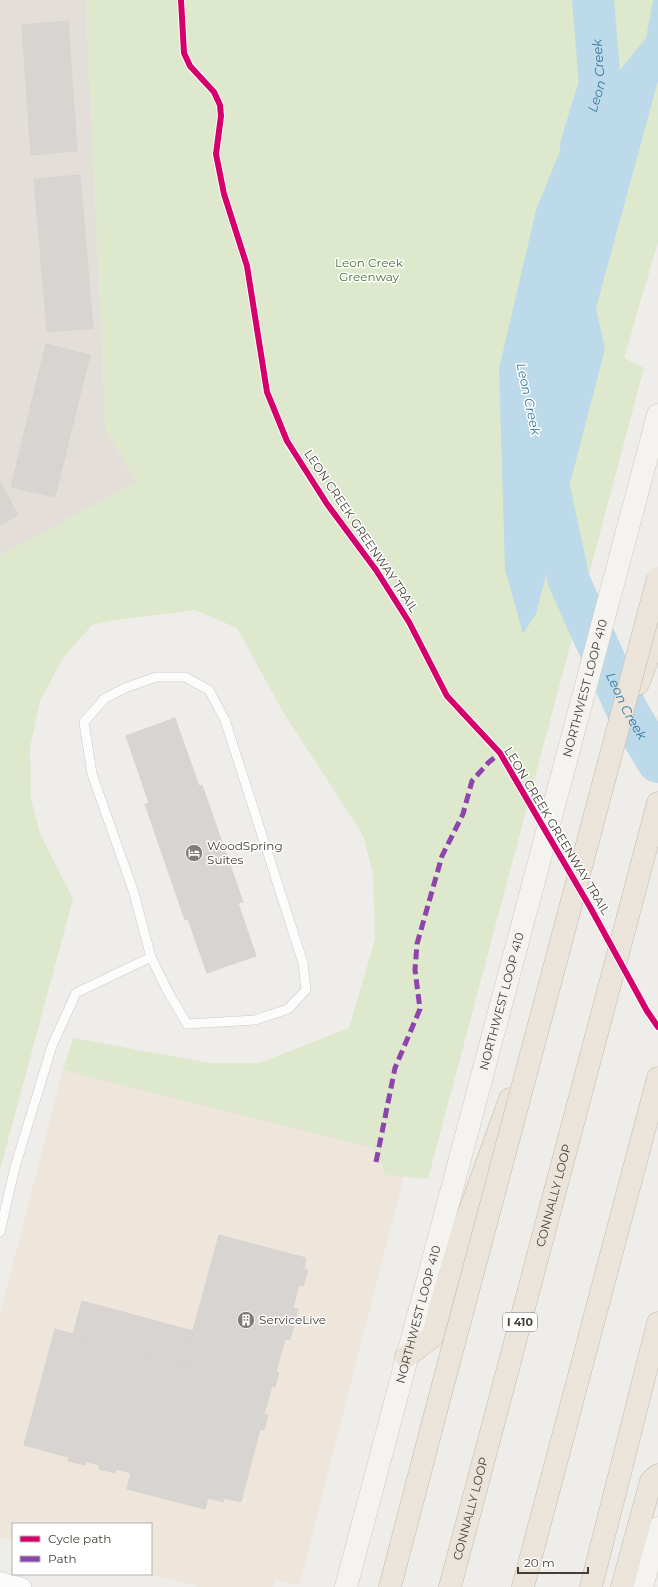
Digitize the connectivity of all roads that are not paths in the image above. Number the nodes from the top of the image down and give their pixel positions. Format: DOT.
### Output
graph roads {
  1 [pos="658,415"];
  2 [pos="658,578"];
  3 [pos="658,631"];
  4 [pos="658,803"];
  5 [pos="151,957"];
  6 [pos="658,1078"];
  7 [pos="0,1232"];
  8 [pos="658,1322"];
  9 [pos="406,1357"];
  10 [pos="658,1474"];
  11 [pos="658,1528"];
  12 [pos="0,1581"];
  13 [pos="19,1587"];
  14 [pos="346,1587"];
  15 [pos="390,1587"];
  16 [pos="450,1587"];
  17 [pos="522,1587"];
  18 [pos="591,1587"];
  19 [pos="622,1587"];
  20 [pos="642,1587"];
  1 -- 9 [label="main road, NORTHWEST LOOP 410"];
  2 -- 15 [label="highway, bridge"];
  3 -- 9 [label="highway, bridge"];
  4 -- 16 [label="highway, CONNALLY LOOP / I 410"];
  5 -- 5 [label="lane"];
  5 -- 7 [label="lane"];
  6 -- 17 [label="highway"];
  8 -- 18 [label="highway"];
  9 -- 14 [label="main road, NORTHWEST LOOP 410"];
  10 -- 19 [label="highway"];
  11 -- 20 [label="main road"];
  12 -- 13 [label="street"];
}
